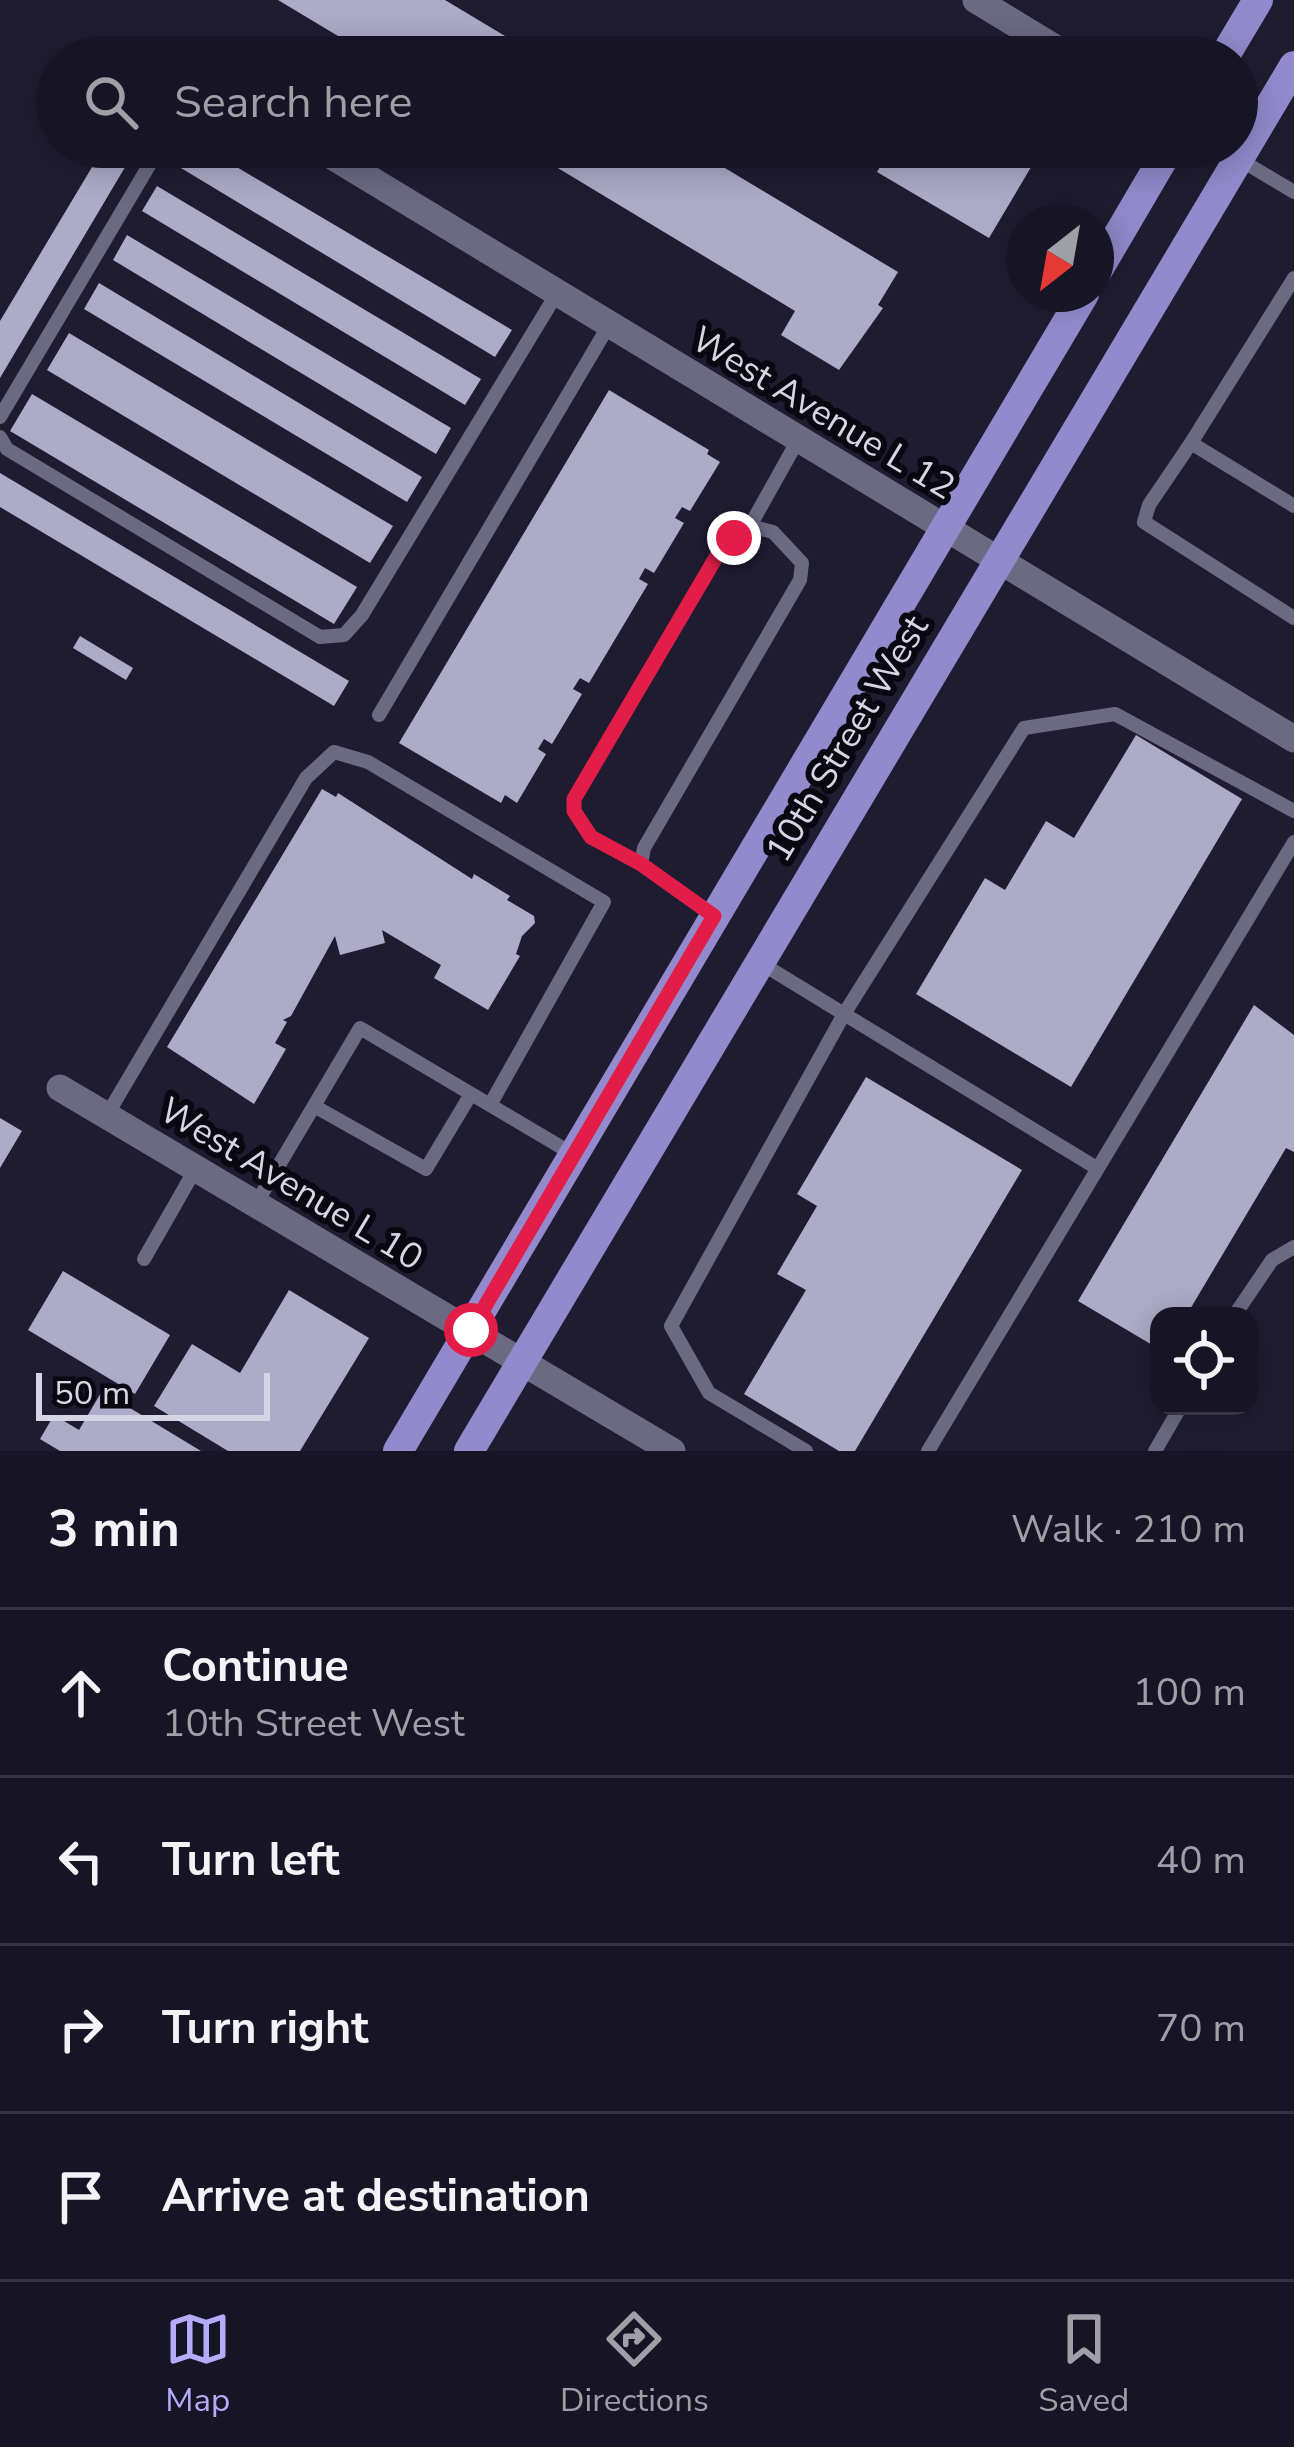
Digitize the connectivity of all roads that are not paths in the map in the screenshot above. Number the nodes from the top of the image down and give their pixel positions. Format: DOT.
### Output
graph roads {
  1 [pos="976,0"];
  2 [pos="1258,0"];
  3 [pos="1035,36"];
  4 [pos="1237,36"];
  5 [pos="1294,67"];
  6 [pos="1258,127"];
  7 [pos="148,168"];
  8 [pos="351,168"];
  9 [pos="1158,168"];
  10 [pos="1234,168"];
  11 [pos="1254,168"];
  12 [pos="1294,192"];
  13 [pos="1114,242"];
  14 [pos="1294,278"];
  15 [pos="557,293"];
  16 [pos="1073,312"];
  17 [pos="609,325"];
  18 [pos="0,417"];
  19 [pos="0,437"];
  20 [pos="798,440"];
  21 [pos="1192,443"];
  22 [pos="1294,506"];
  23 [pos="750,526"];
  24 [pos="946,528"];
  25 [pos="998,559"];
  26 [pos="1294,618"];
  27 [pos="379,715"];
  28 [pos="1294,739"];
  29 [pos="1294,811"];
  30 [pos="1294,842"];
  31 [pos="641,864"];
  32 [pos="714,916"];
  33 [pos="759,962"];
  34 [pos="844,1014"];
  35 [pos="60,1088"];
  36 [pos="471,1094"];
  37 [pos="490,1105"];
  38 [pos="314,1106"];
  39 [pos="107,1115"];
  40 [pos="571,1153"];
  41 [pos="1096,1167"];
  42 [pos="196,1168"];
  43 [pos="256,1204"];
  44 [pos="1294,1247"];
  45 [pos="144,1259"];
  46 [pos="1240,1307"];
  47 [pos="471,1330"];
  48 [pos="523,1361"];
  49 [pos="1176,1415"];
  50 [pos="398,1451"];
  51 [pos="469,1451"];
  52 [pos="672,1451"];
  53 [pos="806,1451"];
  54 [pos="928,1451"];
  55 [pos="1154,1451"];
  1 -- 3 [label="street"];
  2 -- 4 [label="main road"];
  5 -- 6 [label="main road, 10th Street West"];
  7 -- 18 [label="lane"];
  8 -- 15 [label="street, West Avenue L 12"];
  9 -- 13 [label="main road"];
  10 -- 25 [label="main road, 10th Street West"];
  11 -- 12 [label="lane"];
  14 -- 21 [label="lane"];
  15 -- 17 [label="street, West Avenue L 12"];
  15 -- 19 [label="lane"];
  16 -- 24 [label="main road, 10th Street West"];
  17 -- 20 [label="street, West Avenue L 12"];
  17 -- 27 [label="lane"];
  20 -- 23 [label="lane"];
  20 -- 24 [label="street, West Avenue L 12"];
  21 -- 22 [label="lane"];
  21 -- 26 [label="lane"];
  23 -- 31 [label="lane"];
  23 -- 31 [label="lane"];
  24 -- 25 [label="street, West Avenue L 12"];
  24 -- 32 [label="main road, 10th Street West"];
  25 -- 28 [label="street, West Avenue L 12"];
  25 -- 33 [label="main road, 10th Street West"];
  29 -- 34 [label="lane"];
  30 -- 41 [label="lane"];
  31 -- 32 [label="lane"];
  32 -- 40 [label="main road, 10th Street West"];
  33 -- 34 [label="lane"];
  33 -- 48 [label="main road, 10th Street West"];
  34 -- 41 [label="lane"];
  34 -- 53 [label="lane"];
  35 -- 39 [label="street, West Avenue L 10"];
  36 -- 37 [label="lane"];
  36 -- 38 [label="lane"];
  36 -- 38 [label="lane"];
  37 -- 39 [label="lane"];
  37 -- 40 [label="lane"];
  38 -- 43 [label="lane"];
  39 -- 42 [label="street, West Avenue L 10"];
  40 -- 47 [label="main road, 10th Street West"];
  41 -- 54 [label="lane"];
  42 -- 43 [label="street, West Avenue L 10"];
  42 -- 45 [label="lane"];
  43 -- 47 [label="street, West Avenue L 10"];
  44 -- 46 [label="lane"];
  47 -- 48 [label="street, West Avenue L 10"];
  47 -- 50 [label="main road, 10th Street West"];
  48 -- 51 [label="main road, 10th Street West"];
  48 -- 52 [label="street, West Avenue L 10"];
  49 -- 55 [label="lane"];
}
